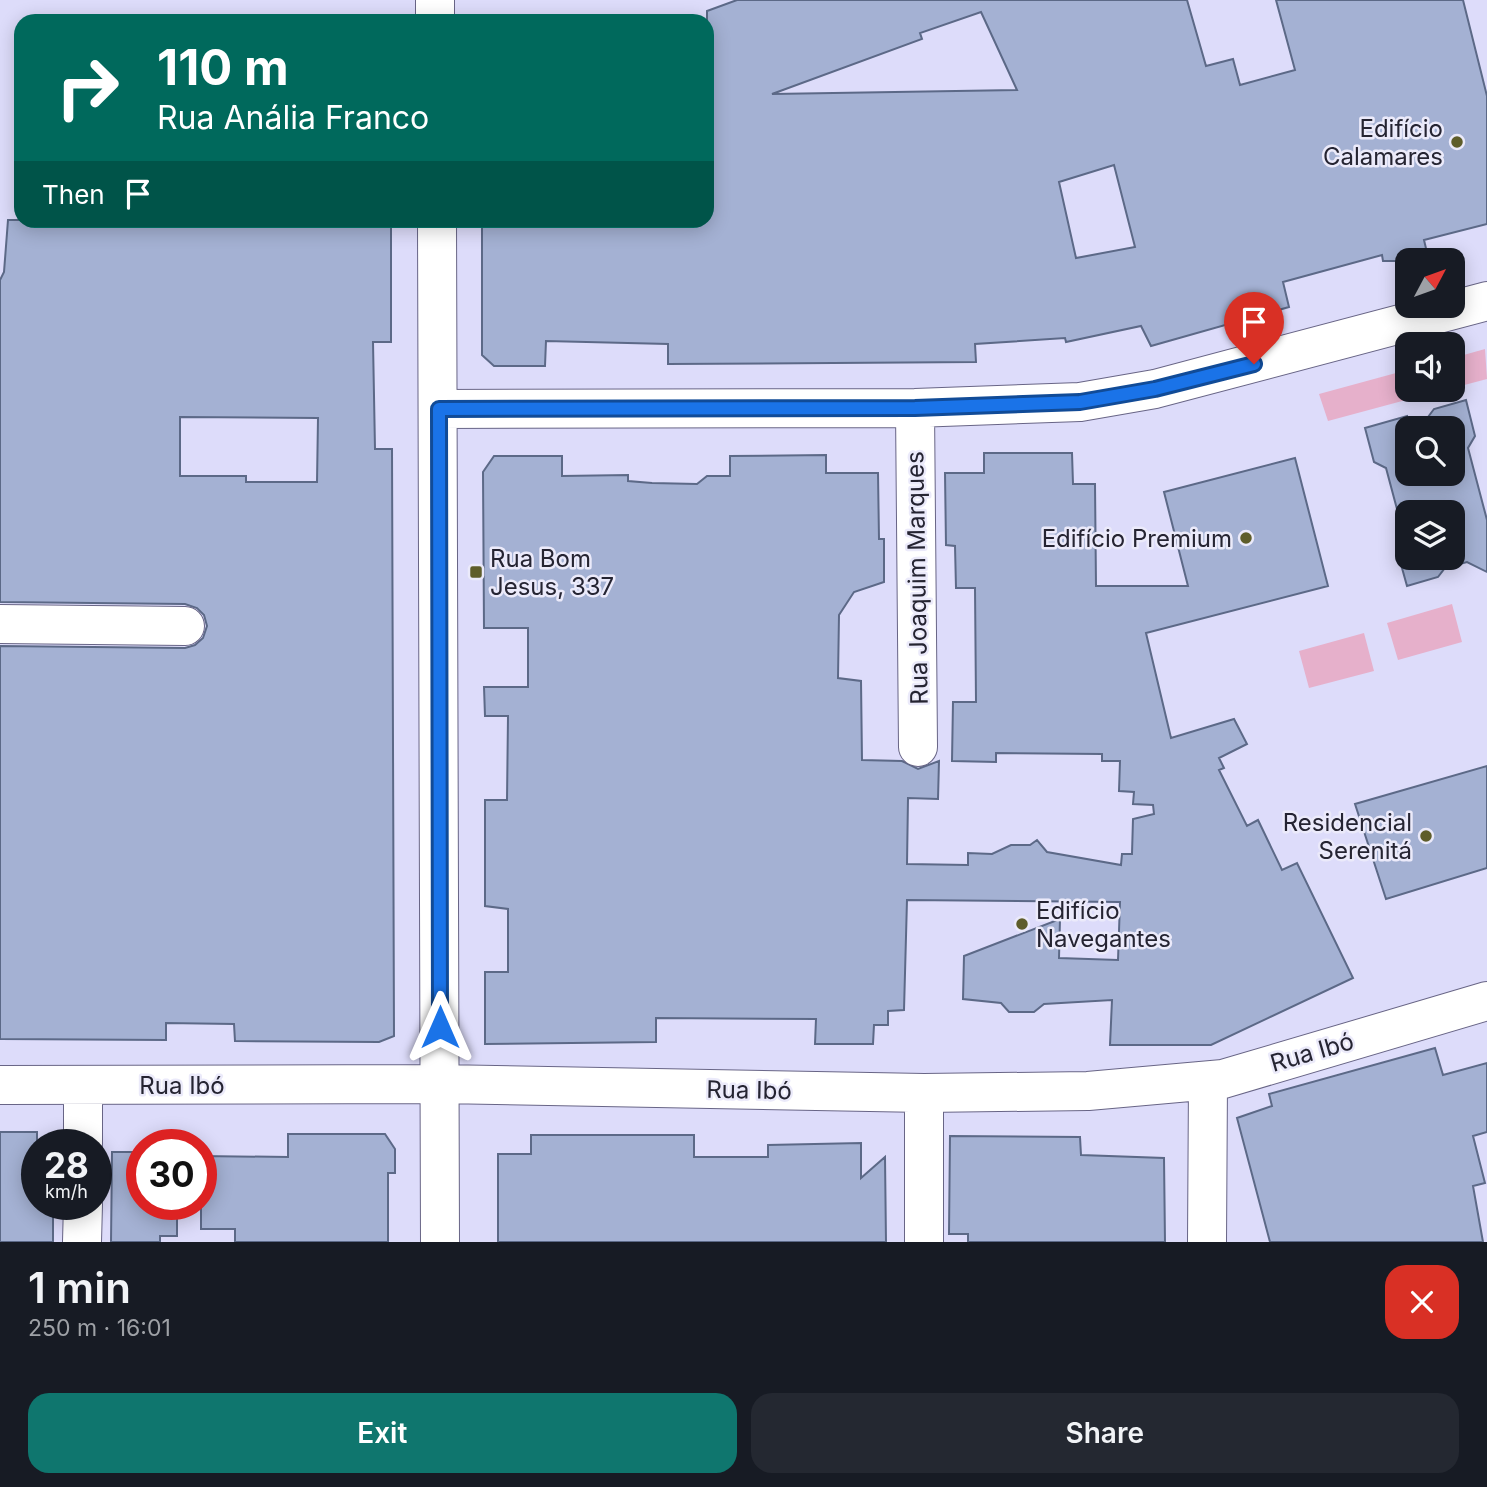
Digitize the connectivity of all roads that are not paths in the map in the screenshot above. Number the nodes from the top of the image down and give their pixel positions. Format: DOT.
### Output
graph roads {
  1 [pos="437,228"];
  2 [pos="1487,301"];
  3 [pos="915,408"];
  4 [pos="439,409"];
  5 [pos="0,624"];
  6 [pos="185,626"];
  7 [pos="918,747"];
  8 [pos="1487,1001"];
  9 [pos="1208,1081"];
  10 [pos="440,1084"];
  11 [pos="0,1085"];
  12 [pos="83,1085"];
  13 [pos="924,1093"];
  14 [pos="83,1129"];
  15 [pos="83,1220"];
  16 [pos="82,1242"];
  17 [pos="440,1242"];
  18 [pos="924,1242"];
  19 [pos="1207,1242"];
  1 -- 4 [label="street"];
  2 -- 3 [label="street"];
  3 -- 4 [label="street"];
  3 -- 7 [label="street, Rua Joaquim Marques"];
  4 -- 10 [label="street"];
  5 -- 6 [label="street"];
  8 -- 9 [label="street, Rua Ibó"];
  9 -- 13 [label="street, Rua Ibó"];
  9 -- 19 [label="street"];
  10 -- 12 [label="street, Rua Ibó"];
  10 -- 13 [label="street, Rua Ibó"];
  10 -- 17 [label="street"];
  11 -- 12 [label="street, Rua Ibó"];
  12 -- 14 [label="street"];
  13 -- 18 [label="street"];
  15 -- 16 [label="street"];
}
